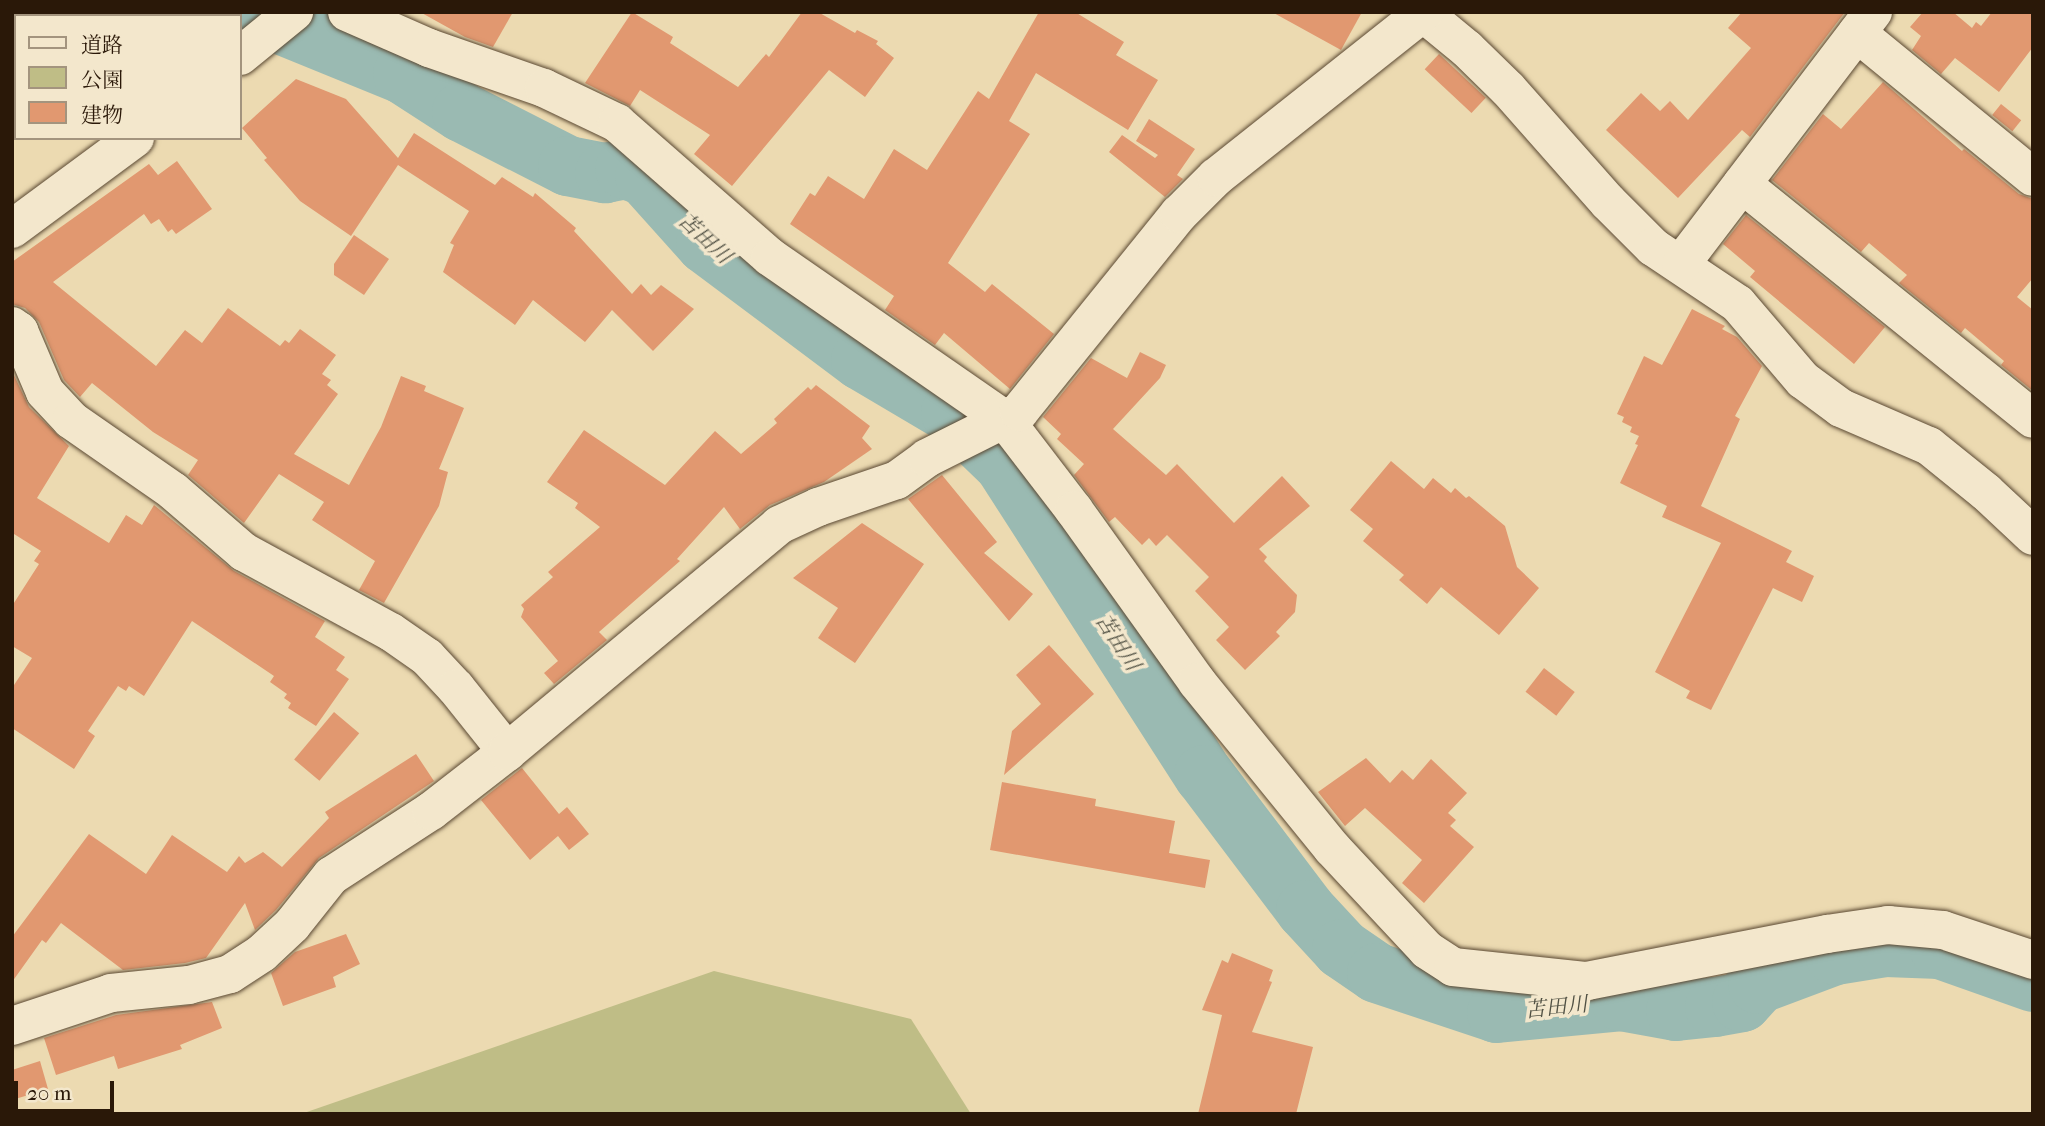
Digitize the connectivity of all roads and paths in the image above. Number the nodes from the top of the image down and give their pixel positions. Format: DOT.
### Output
graph roads {
  1 [pos="295,12"];
  2 [pos="347,12"];
  3 [pos="1423,12"];
  4 [pos="1865,23"];
  5 [pos="249,49"];
  6 [pos="132,140"];
  7 [pos="2033,177"];
  8 [pos="1742,184"];
  9 [pos="12,229"];
  10 [pos="1681,264"];
  11 [pos="12,326"];
  12 [pos="2033,419"];
  13 [pos="999,423"];
  14 [pos="2033,536"];
  15 [pos="507,752"];
  16 [pos="2033,960"];
  17 [pos="12,1026"];
  1 -- 5 [label="street"];
  2 -- 13 [label="street"];
  3 -- 10 [label="street"];
  3 -- 13 [label="street"];
  4 -- 7 [label="street"];
  4 -- 8 [label="street"];
  6 -- 9 [label="street"];
  8 -- 10 [label="street"];
  8 -- 12 [label="street"];
  10 -- 14 [label="street"];
  11 -- 15 [label="street"];
  13 -- 15 [label="street"];
  13 -- 16 [label="street"];
  15 -- 17 [label="street"];
}
